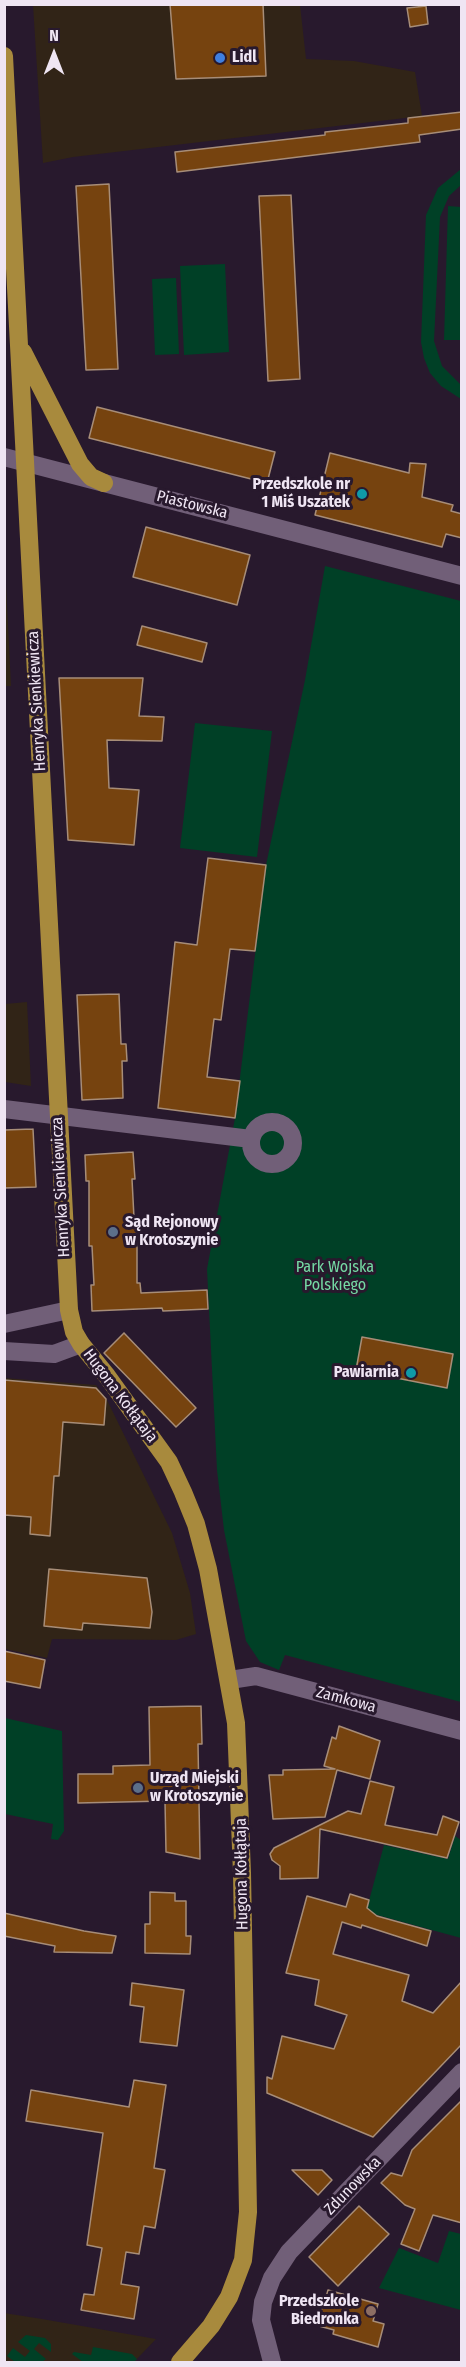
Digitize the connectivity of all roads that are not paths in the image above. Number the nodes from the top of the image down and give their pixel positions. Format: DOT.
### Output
graph roads {
  1 [pos="4,56"];
  2 [pos="19,345"];
  3 [pos="4,457"];
  4 [pos="26,463"];
  5 [pos="104,483"];
  6 [pos="462,576"];
  7 [pos="4,1109"];
  8 [pos="57,1115"];
  9 [pos="251,1139"];
  10 [pos="69,1310"];
  11 [pos="4,1324"];
  12 [pos="81,1344"];
  13 [pos="4,1351"];
  14 [pos="230,1680"];
  15 [pos="462,1731"];
  16 [pos="462,2072"];
  17 [pos="180,2362"];
  18 [pos="272,2362"];
  1 -- 2 [label="main road, Henryka Sienkiewicza"];
  2 -- 4 [label="main road, Henryka Sienkiewicza"];
  2 -- 5 [label="main road"];
  3 -- 4 [label="street, Piastowska"];
  4 -- 5 [label="street, Piastowska"];
  4 -- 8 [label="main road, Henryka Sienkiewicza"];
  5 -- 6 [label="street, Piastowska"];
  7 -- 8 [label="street"];
  8 -- 9 [label="street"];
  8 -- 10 [label="main road, Henryka Sienkiewicza"];
  10 -- 11 [label="street"];
  10 -- 12 [label="main road, Henryka Sienkiewicza"];
  12 -- 13 [label="street"];
  12 -- 14 [label="main road, Hugona Kołłątaja"];
  14 -- 15 [label="street, Zamkowa"];
  14 -- 17 [label="main road, Hugona Kołłątaja"];
  16 -- 18 [label="street, Zdunowska"];
}
